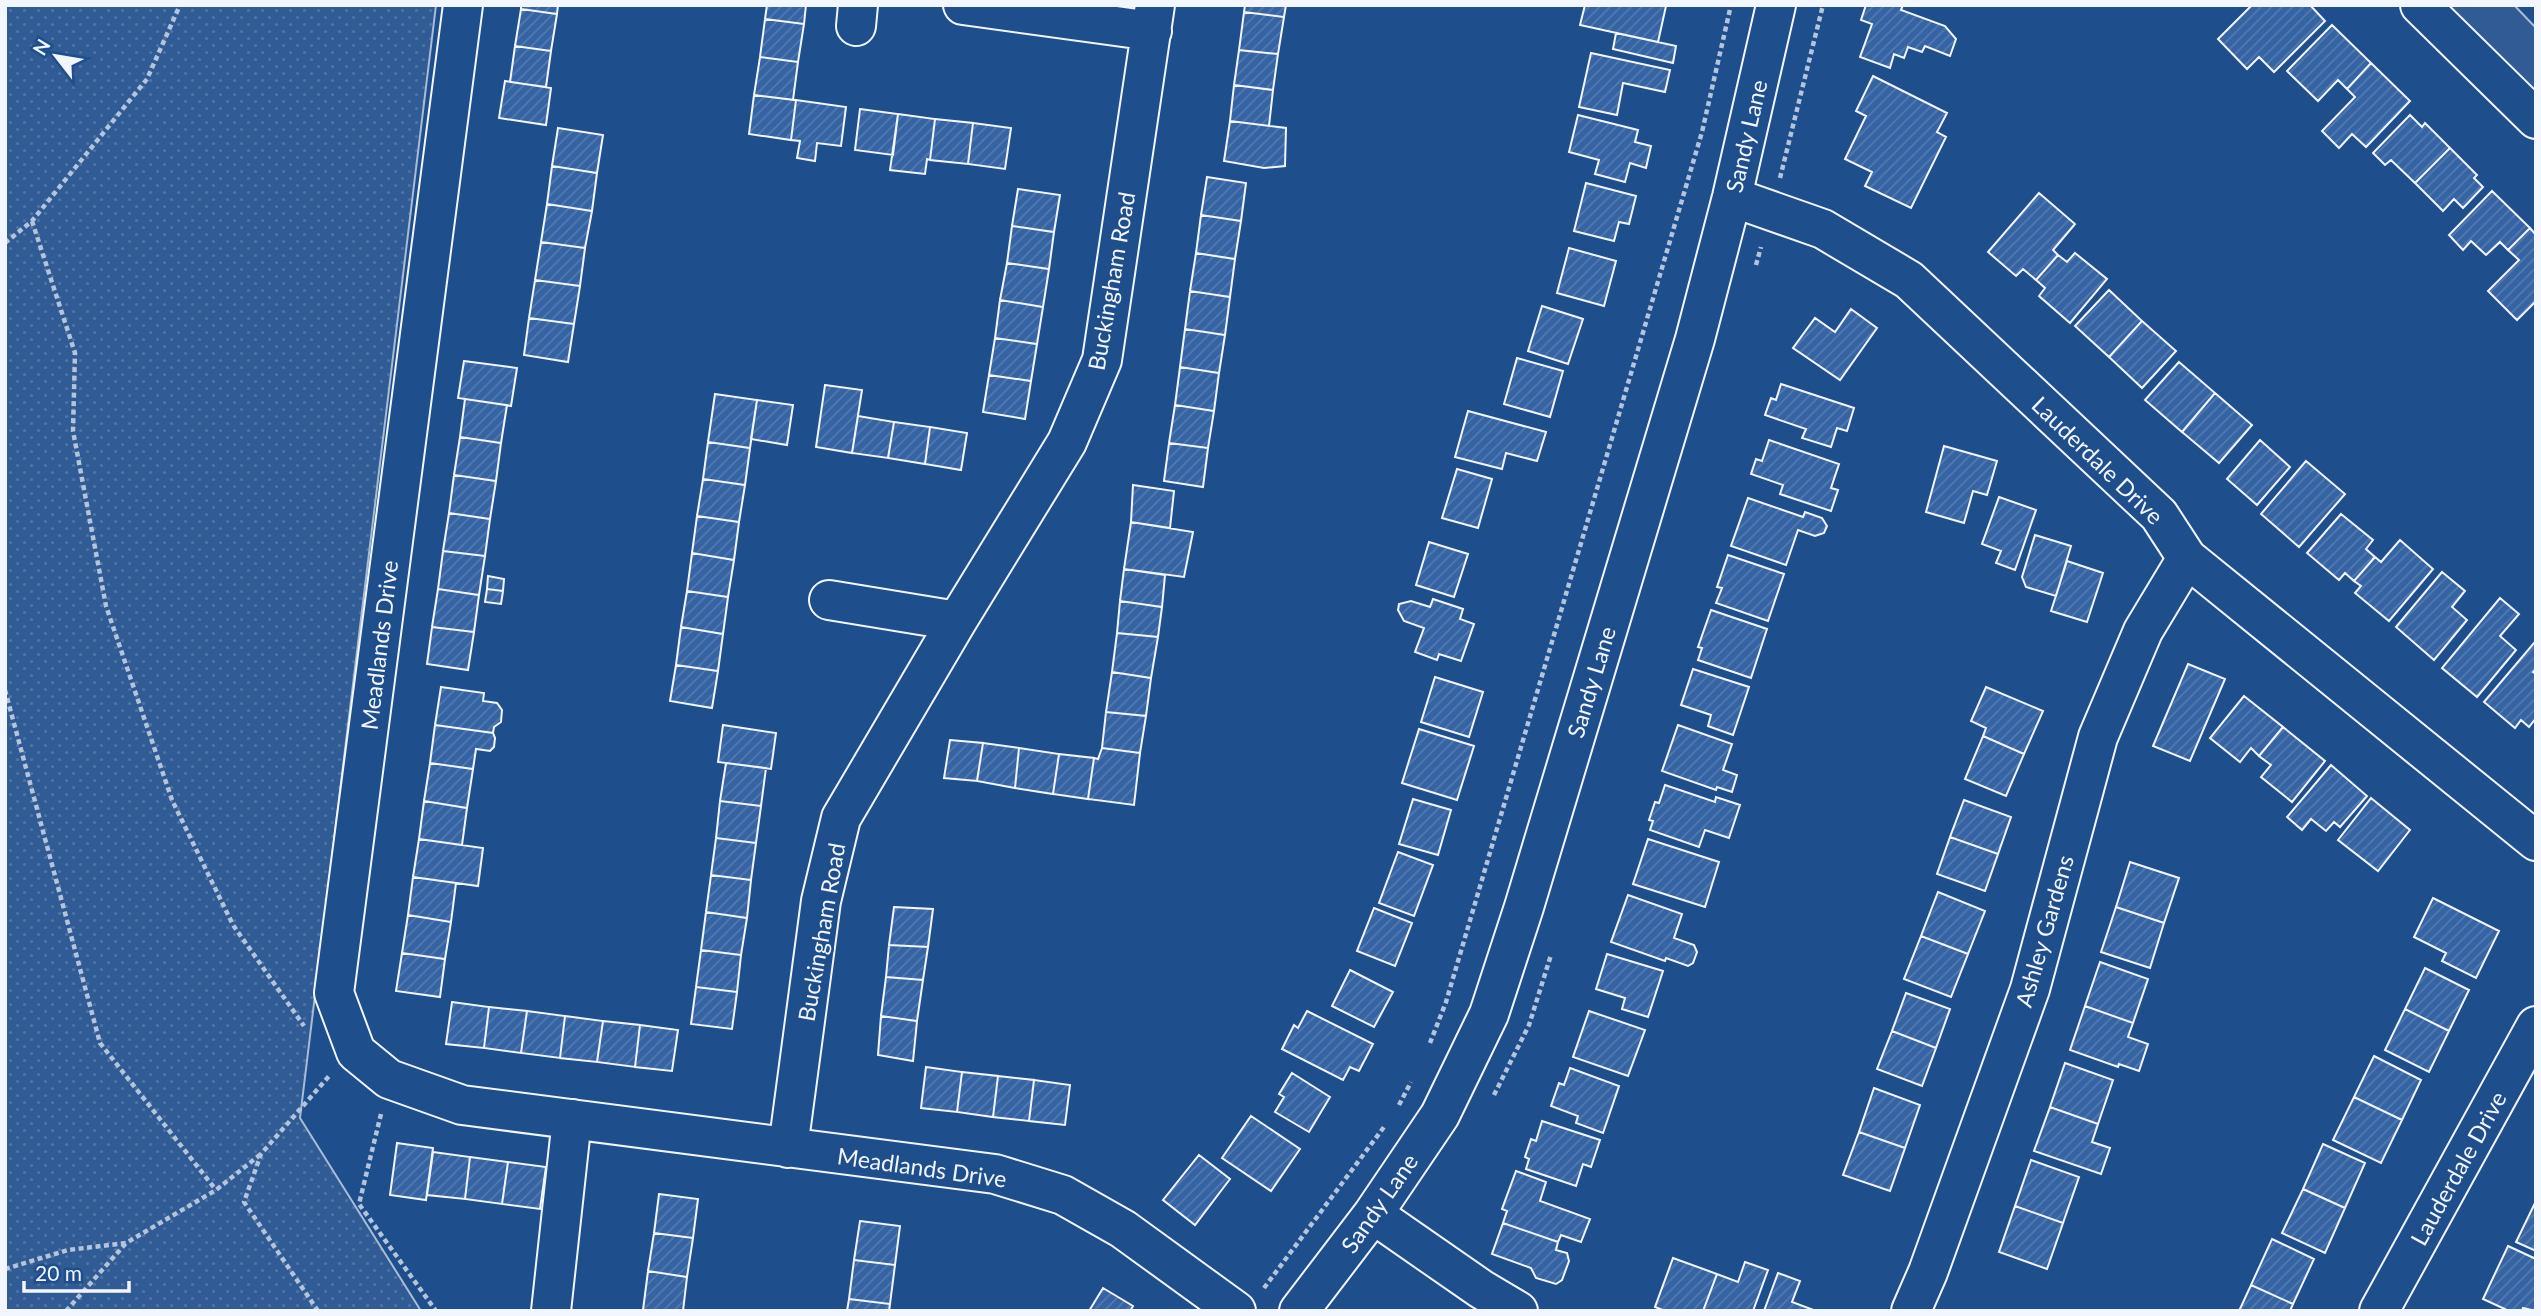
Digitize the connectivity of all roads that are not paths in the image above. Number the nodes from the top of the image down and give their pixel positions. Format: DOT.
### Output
graph roads {
  1 [pos="463,5"];
  2 [pos="963,5"];
  3 [pos="1776,5"];
  4 [pos="2420,5"];
  5 [pos="1154,18"];
  6 [pos="2536,119"];
  7 [pos="1732,198"];
  8 [pos="2187,558"];
  9 [pos="829,600"];
  10 [pos="957,621"];
  11 [pos="2536,841"];
  12 [pos="2536,1026"];
  13 [pos="572,1119"];
  14 [pos="788,1148"];
  15 [pos="1373,1214"];
  16 [pos="1250,1300"];
  17 [pos="551,1311"];
  18 [pos="1299,1311"];
  19 [pos="1518,1311"];
  20 [pos="1911,1311"];
  21 [pos="2379,1311"];
  1 -- 13 [label="street, Meadlands Drive"];
  2 -- 5 [label="street, Buckingham Road"];
  3 -- 7 [label="street, Sandy Lane"];
  4 -- 6 [label="street"];
  5 -- 10 [label="street, Buckingham Road"];
  7 -- 8 [label="street, Lauderdale Drive"];
  7 -- 15 [label="street, Sandy Lane"];
  8 -- 11 [label="street, Lauderdale Drive"];
  8 -- 20 [label="street, Ashley Gardens"];
  9 -- 10 [label="street"];
  10 -- 14 [label="street, Buckingham Road"];
  12 -- 21 [label="street, Lauderdale Drive"];
  13 -- 14 [label="street, Meadlands Drive"];
  13 -- 17 [label="street"];
  14 -- 16 [label="street, Meadlands Drive"];
  15 -- 18 [label="street, Sandy Lane"];
  15 -- 19 [label="street"];
}
